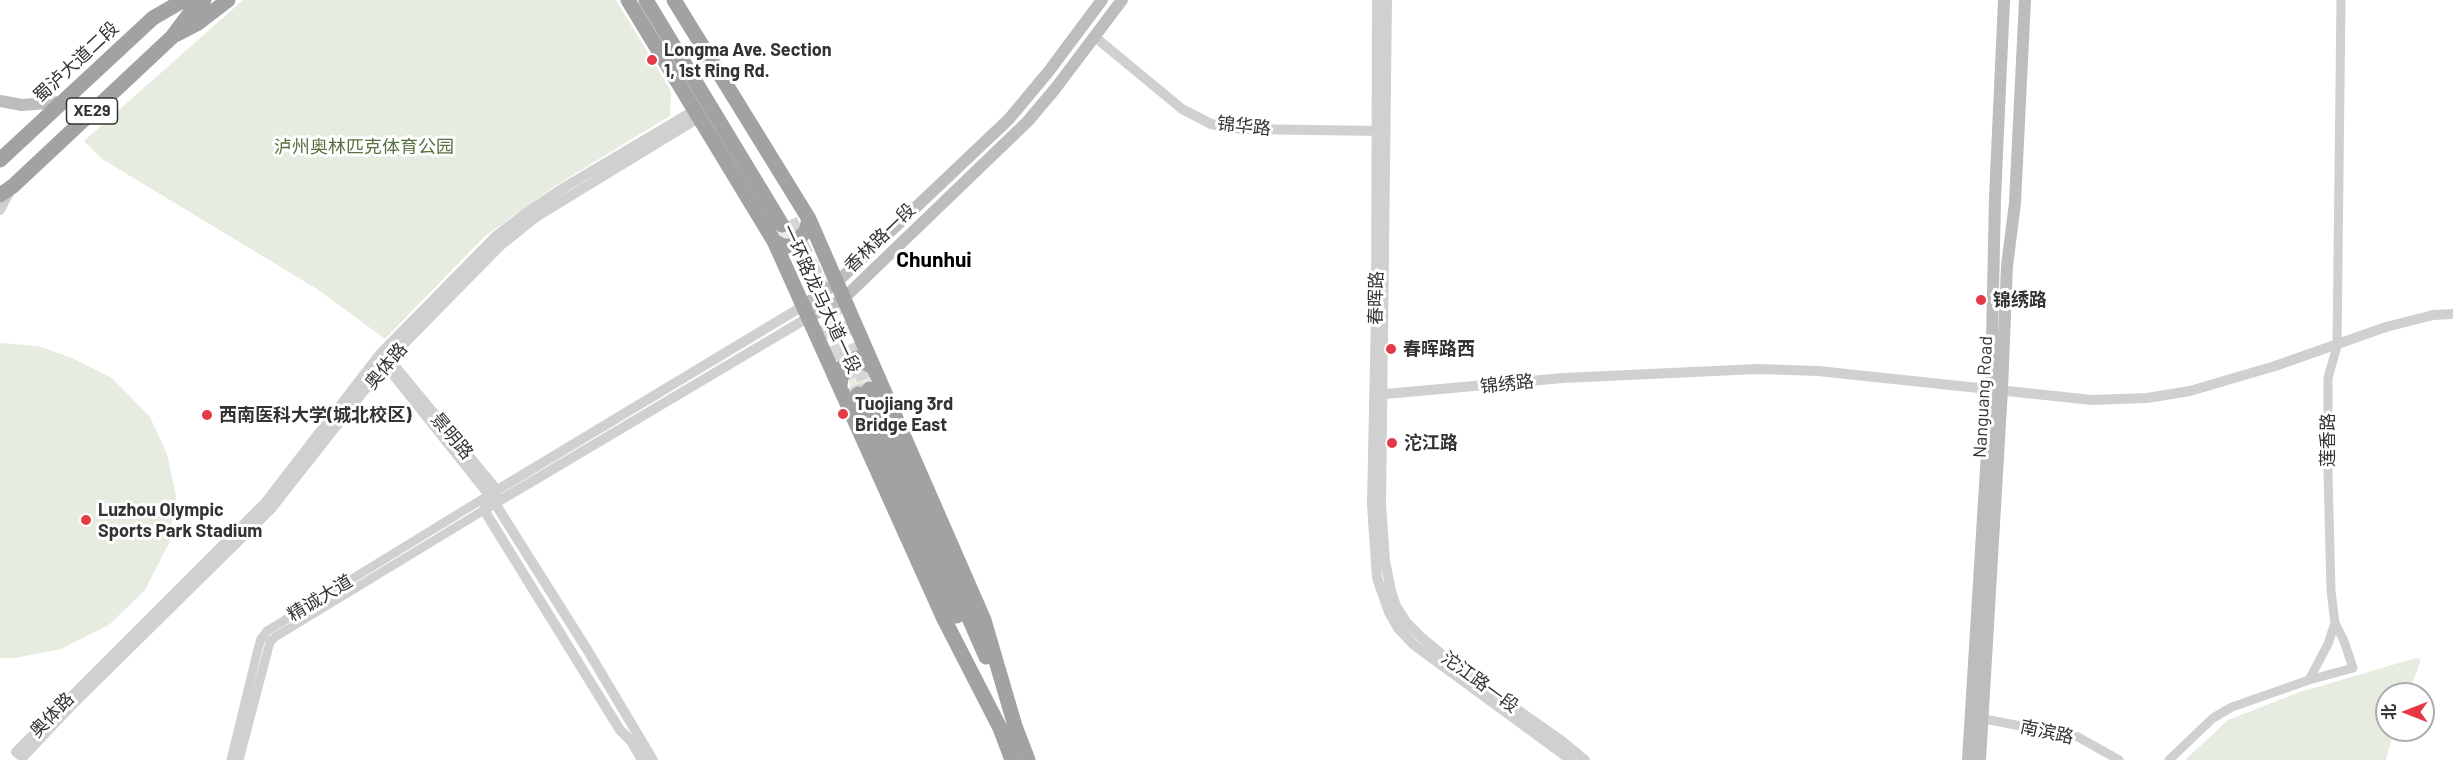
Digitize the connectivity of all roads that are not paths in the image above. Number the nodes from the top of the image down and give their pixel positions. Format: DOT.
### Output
graph roads {
  1 [pos="170,0"];
  2 [pos="184,0"];
  3 [pos="204,0"];
  4 [pos="228,0"];
  5 [pos="628,0"];
  6 [pos="646,0"];
  7 [pos="656,0"];
  8 [pos="674,0"];
  9 [pos="1102,0"];
  10 [pos="1122,0"];
  11 [pos="1377,0"];
  12 [pos="1387,0"];
  13 [pos="2004,0"];
  14 [pos="2025,0"];
  15 [pos="2341,0"];
  16 [pos="153,18"];
  17 [pos="1097,34"];
  18 [pos="172,37"];
  19 [pos="0,101"];
  20 [pos="60,102"];
  21 [pos="698,113"];
  22 [pos="1382,129"];
  23 [pos="0,160"];
  24 [pos="6,190"];
  25 [pos="0,210"];
  26 [pos="808,219"];
  27 [pos="774,241"];
  28 [pos="836,283"];
  29 [pos="843,299"];
  30 [pos="806,311"];
  31 [pos="2453,314"];
  32 [pos="2337,346"];
  33 [pos="384,360"];
  34 [pos="873,367"];
  35 [pos="840,385"];
  36 [pos="1996,388"];
  37 [pos="864,392"];
  38 [pos="1379,395"];
  39 [pos="493,492"];
  40 [pos="496,505"];
  41 [pos="484,510"];
  42 [pos="1387,593"];
  43 [pos="2335,623"];
  44 [pos="2309,680"];
  45 [pos="1976,718"];
  46 [pos="1007,727"];
  47 [pos="231,760"];
  48 [pos="240,760"];
  49 [pos="642,760"];
  50 [pos="653,760"];
  51 [pos="1012,760"];
  52 [pos="1028,760"];
  53 [pos="1571,760"];
  54 [pos="1585,760"];
  55 [pos="1968,760"];
  56 [pos="1980,760"];
  57 [pos="2119,760"];
  58 [pos="2169,760"];
  1 -- 16 [label="highway"];
  2 -- 16 [label="highway, 蜀泸大道二段 / XE29"];
  3 -- 18 [label="highway, XE29"];
  4 -- 18 [label="highway"];
  5 -- 21 [label="highway, 一环路龙马大道一段"];
  6 -- 7 [label="highway"];
  8 -- 26 [label="highway, 一环路龙马大道一段"];
  9 -- 28 [label="main road, 香林路一段"];
  10 -- 17 [label="main road, 香林路一段"];
  11 -- 22 [label="street, 春晖路"];
  12 -- 22 [label="street, 春晖路"];
  13 -- 36 [label="main road, Nanguang Road"];
  14 -- 36 [label="main road, Nanguang Road"];
  15 -- 32 [label="street, 莲香路"];
  16 -- 20 [label="highway, 蜀泸大道二段 / XE29"];
  17 -- 22 [label="street, 锦华路"];
  17 -- 29 [label="main road, 香林路一段"];
  18 -- 24 [label="highway, XE29"];
  19 -- 20 [label="main road"];
  20 -- 23 [label="highway, 蜀泸大道二段 / XE29"];
  21 -- 27 [label="highway, 一环路龙马大道一段"];
  21 -- 33 [label="street, 奥体路"];
  22 -- 38 [label="street, 春晖路"];
  24 -- 25 [label="street"];
  26 -- 27 [label="highway"];
  26 -- 28 [label="highway, 一环路龙马大道一段"];
  27 -- 30 [label="highway, 一环路龙马大道一段"];
  28 -- 29 [label="highway, 一环路龙马大道一段"];
  28 -- 30 [label="main road, 香林路一段"];
  29 -- 30 [label="main road, 香林路一段"];
  29 -- 34 [label="highway, 一环路龙马大道一段"];
  30 -- 35 [label="highway, 一环路龙马大道一段"];
  30 -- 39 [label="street, 香林路一段"];
  30 -- 40 [label="street, 香林路一段"];
  31 -- 32 [label="street, 锦绣路"];
  32 -- 36 [label="street, 锦绣路"];
  32 -- 43 [label="street, 莲香路"];
  33 -- 33 [label="street, 奥体路"];
  33 -- 39 [label="street, 景明路"];
  34 -- 35 [label="highway"];
  34 -- 46 [label="highway, 一环路龙马大道一段"];
  35 -- 46 [label="highway, 一环路龙马大道一段"];
  36 -- 38 [label="street, 锦绣路"];
  36 -- 45 [label="main road, Nanguang Road"];
  37 -- 46 [label="highway"];
  38 -- 42 [label="street, 春晖路"];
  39 -- 40 [label="street"];
  39 -- 41 [label="street"];
  39 -- 47 [label="street, 精诚大道"];
  40 -- 41 [label="street, 香林路一段"];
  40 -- 50 [label="street"];
  41 -- 48 [label="street, 精诚大道"];
  41 -- 49 [label="street"];
  42 -- 53 [label="street, 沱江路一段"];
  42 -- 54 [label="street, 沱江路一段"];
  43 -- 44 [label="street"];
  43 -- 44 [label="street, 莲香路"];
  44 -- 58 [label="street, 莲香路"];
  45 -- 55 [label="main road, Nanguang Road"];
  45 -- 56 [label="main road, Nanguang Road"];
  45 -- 57 [label="street, 南滨路"];
  46 -- 51 [label="highway, 一环路龙马大道一段"];
  46 -- 52 [label="highway, 一环路龙马大道一段"];
}
